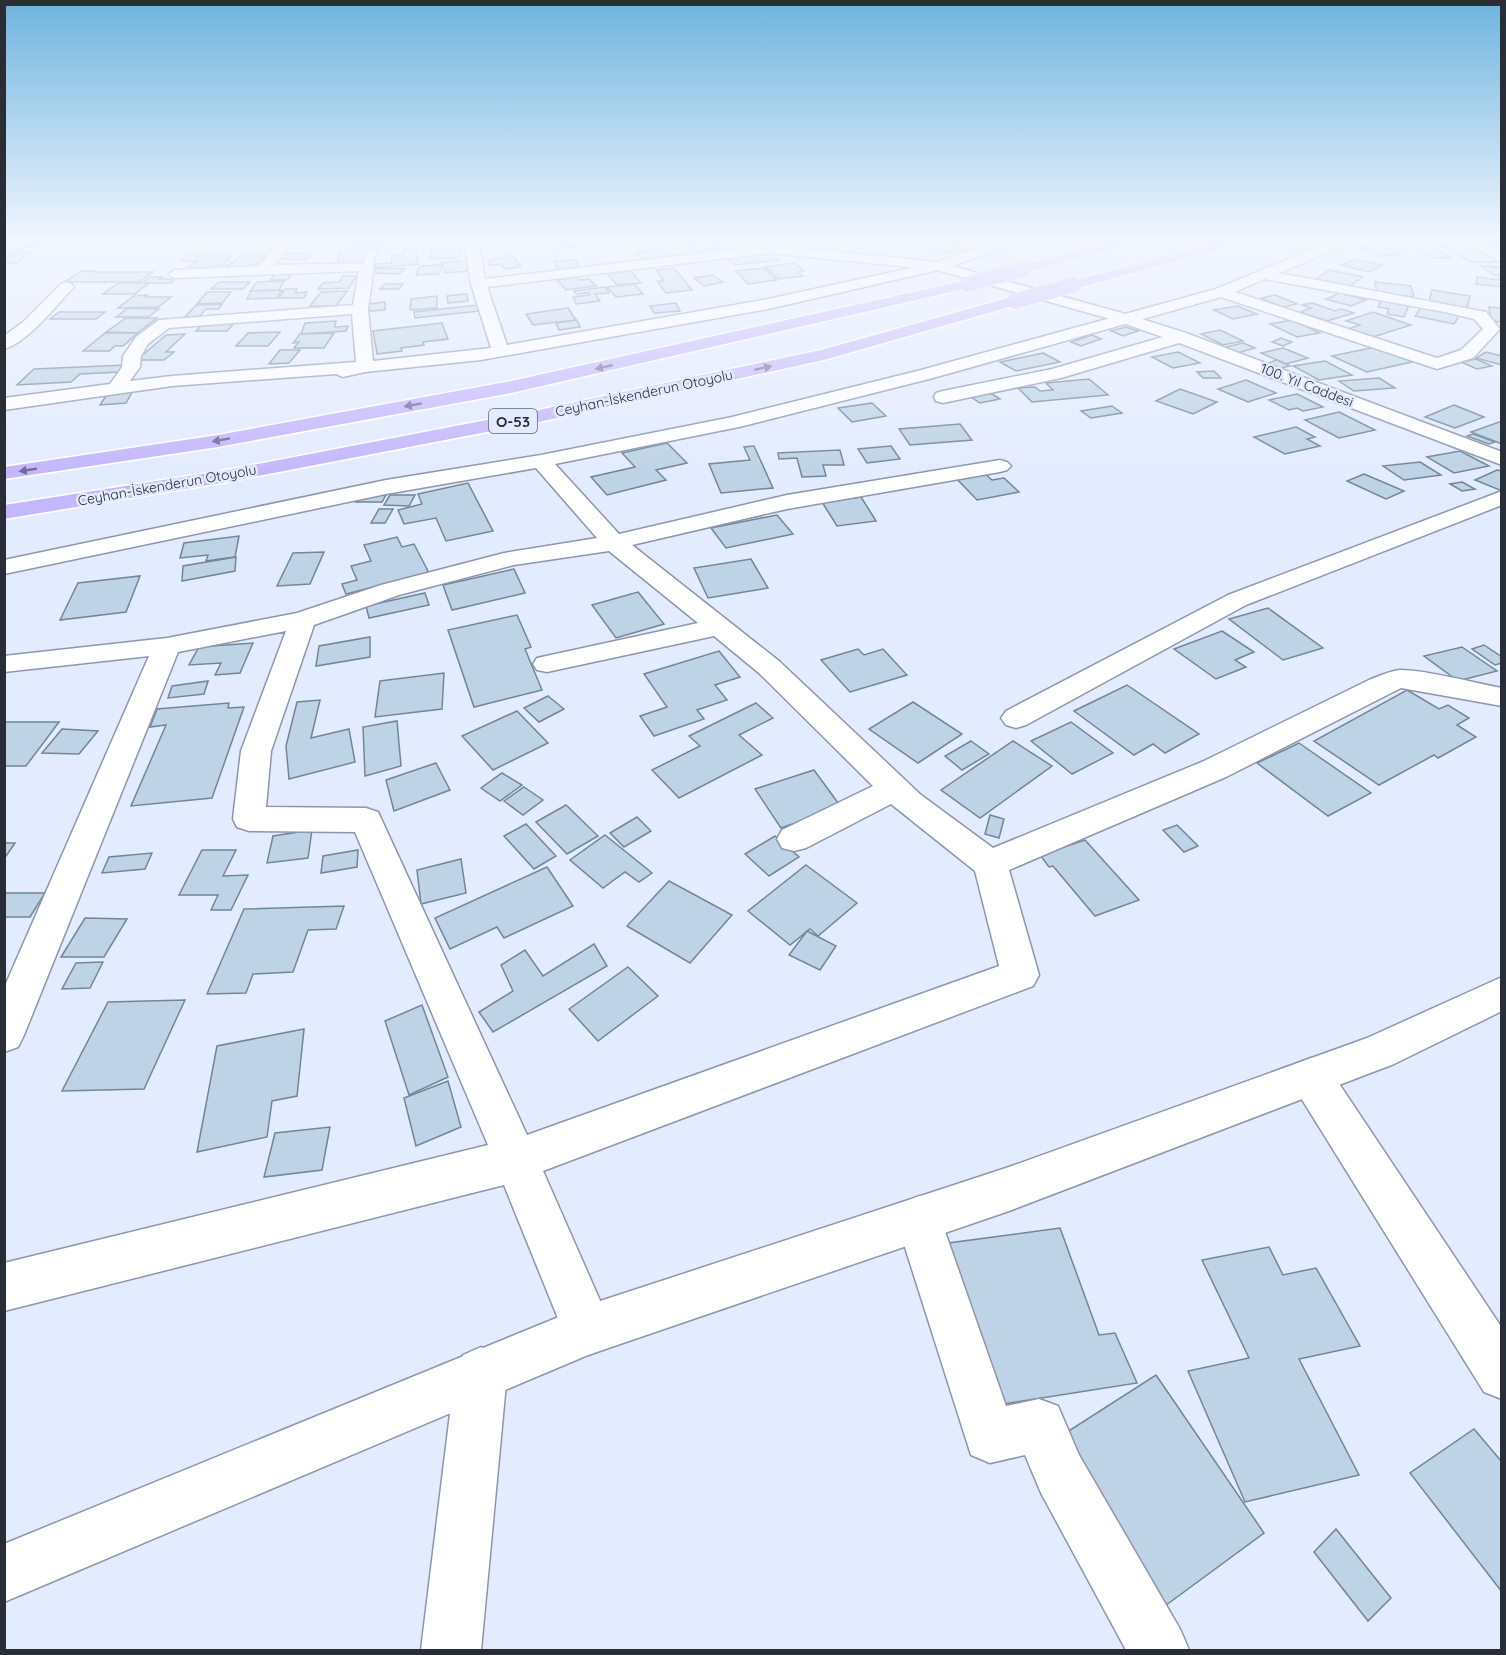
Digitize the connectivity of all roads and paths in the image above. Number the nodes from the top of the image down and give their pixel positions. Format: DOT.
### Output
graph roads {
  1 [pos="36,317"];
  2 [pos="236,317"];
  3 [pos="361,317"];
  4 [pos="489,317"];
  5 [pos="691,317"];
  6 [pos="821,317"];
  7 [pos="958,317"];
  8 [pos="1297,317"];
  9 [pos="1482,317"];
  10 [pos="1123,318"];
  11 [pos="1180,337"];
  12 [pos="4,344"];
  13 [pos="500,350"];
  14 [pos="365,367"];
  15 [pos="117,387"];
  16 [pos="220,396"];
  17 [pos="943,397"];
  18 [pos="4,404"];
  19 [pos="534,417"];
  20 [pos="732,423"];
  21 [pos="748,442"];
  22 [pos="1502,459"];
  23 [pos="541,461"];
  24 [pos="1000,466"];
  25 [pos="4,473"];
  26 [pos="1502,497"];
  27 [pos="4,512"];
  28 [pos="4,522"];
  29 [pos="614,543"];
  30 [pos="4,567"];
  31 [pos="303,620"];
  32 [pos="718,627"];
  33 [pos="167,646"];
  34 [pos="4,664"];
  35 [pos="547,664"];
  36 [pos="1502,697"];
  37 [pos="1016,718"];
  38 [pos="895,788"];
  39 [pos="794,839"];
  40 [pos="990,864"];
  41 [pos="1502,993"];
  42 [pos="4,1035"];
  43 [pos="1311,1077"];
  44 [pos="516,1160"];
  45 [pos="919,1219"];
  46 [pos="4,1287"];
  47 [pos="588,1330"];
  48 [pos="481,1373"];
  49 [pos="1502,1374"];
  50 [pos="4,1573"];
  51 [pos="451,1650"];
  52 [pos="1159,1650"];
  1 -- 12 [label="street"];
  2 -- 15 [label="street"];
  3 -- 14 [label="street"];
  4 -- 13 [label="street"];
  5 -- 13 [label="street"];
  6 -- 25 [label="highway, O-53, one-way, bridge"];
  19 -- 7 [label="highway, Ceyhan-İskenderun Otoyolu / O-53, one-way, bridge"];
  8 -- 9 [label="street"];
  10 -- 11 [label="street, 100. Yıl Caddesi"];
  10 -- 20 [label="street"];
  11 -- 17 [label="street"];
  11 -- 22 [label="street, 100. Yıl Caddesi"];
  13 -- 14 [label="street"];
  14 -- 15 [label="street"];
  14 -- 16 [label="street"];
  15 -- 18 [label="street"];
  19 -- 27 [label="highway, Ceyhan-İskenderun Otoyolu / O-53"];
  19 -- 28 [label="highway"];
  20 -- 21 [label="street"];
  20 -- 23 [label="street"];
  23 -- 29 [label="street"];
  23 -- 30 [label="street"];
  24 -- 29 [label="street"];
  26 -- 37 [label="street"];
  29 -- 31 [label="street"];
  29 -- 32 [label="street"];
  31 -- 33 [label="street"];
  31 -- 44 [label="street"];
  32 -- 35 [label="street"];
  32 -- 38 [label="street"];
  33 -- 34 [label="street"];
  33 -- 42 [label="street"];
  36 -- 40 [label="street"];
  38 -- 39 [label="street"];
  38 -- 40 [label="street"];
  40 -- 44 [label="street"];
  41 -- 43 [label="street"];
  43 -- 45 [label="street"];
  43 -- 49 [label="street"];
  44 -- 46 [label="street"];
  44 -- 47 [label="street"];
  45 -- 47 [label="street"];
  45 -- 52 [label="street"];
  47 -- 48 [label="street"];
  48 -- 50 [label="street"];
  48 -- 51 [label="street"];
}
